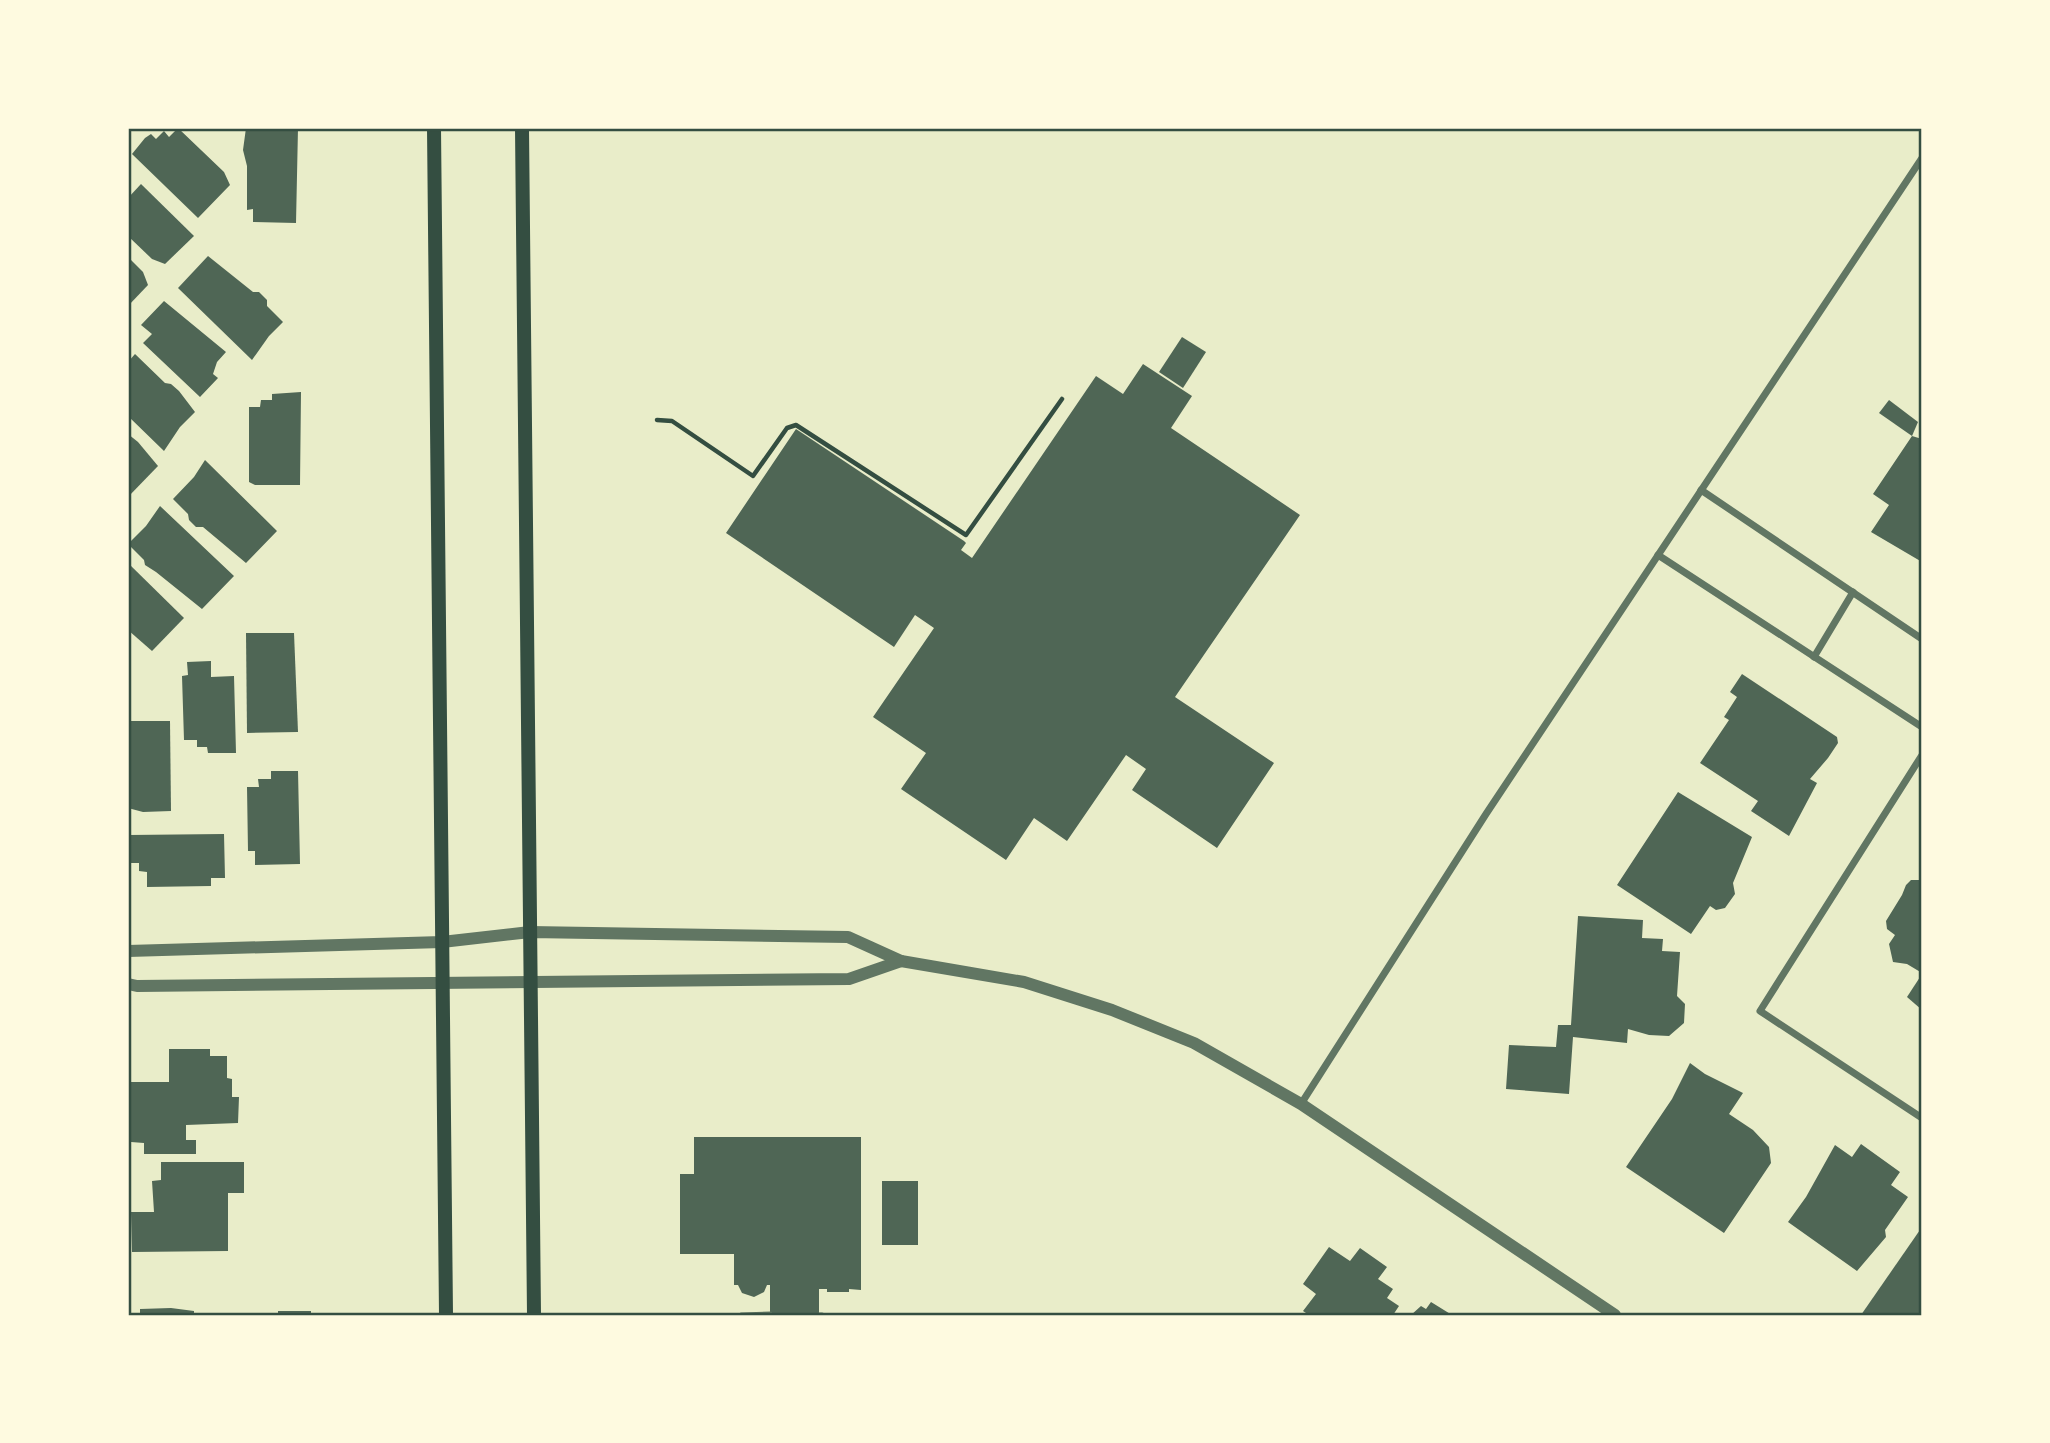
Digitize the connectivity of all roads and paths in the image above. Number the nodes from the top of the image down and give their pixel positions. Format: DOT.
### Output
graph roads {
  1 [pos="433,128"];
  2 [pos="522,128"];
  3 [pos="1922,158"];
  4 [pos="1062,399"];
  5 [pos="657,420"];
  6 [pos="1701,490"];
  7 [pos="1658,555"];
  8 [pos="1853,592"];
  9 [pos="1922,639"];
  10 [pos="1814,657"];
  11 [pos="1922,727"];
  12 [pos="1922,755"];
  13 [pos="530,932"];
  14 [pos="442,942"];
  15 [pos="128,951"];
  16 [pos="901,961"];
  17 [pos="530,981"];
  18 [pos="443,983"];
  19 [pos="128,984"];
  20 [pos="1301,1104"];
  21 [pos="1922,1118"];
  22 [pos="770,1314"];
  23 [pos="446,1315"];
  24 [pos="534,1315"];
  25 [pos="741,1315"];
  26 [pos="1615,1315"];
  1 -- 14 [label="main road"];
  2 -- 13 [label="main road"];
  3 -- 6 [label="street"];
  4 -- 5 [label="path"];
  6 -- 7 [label="street"];
  6 -- 8 [label="street"];
  7 -- 10 [label="street"];
  7 -- 20 [label="street"];
  8 -- 9 [label="street"];
  8 -- 10 [label="street"];
  10 -- 11 [label="street"];
  12 -- 21 [label="street"];
  13 -- 14 [label="street"];
  13 -- 16 [label="street"];
  13 -- 17 [label="main road"];
  14 -- 15 [label="street"];
  14 -- 18 [label="main road"];
  16 -- 17 [label="street"];
  16 -- 20 [label="street"];
  17 -- 18 [label="street"];
  17 -- 24 [label="main road"];
  18 -- 19 [label="street"];
  18 -- 23 [label="main road"];
  20 -- 26 [label="street"];
  22 -- 25 [label="lane"];
}
